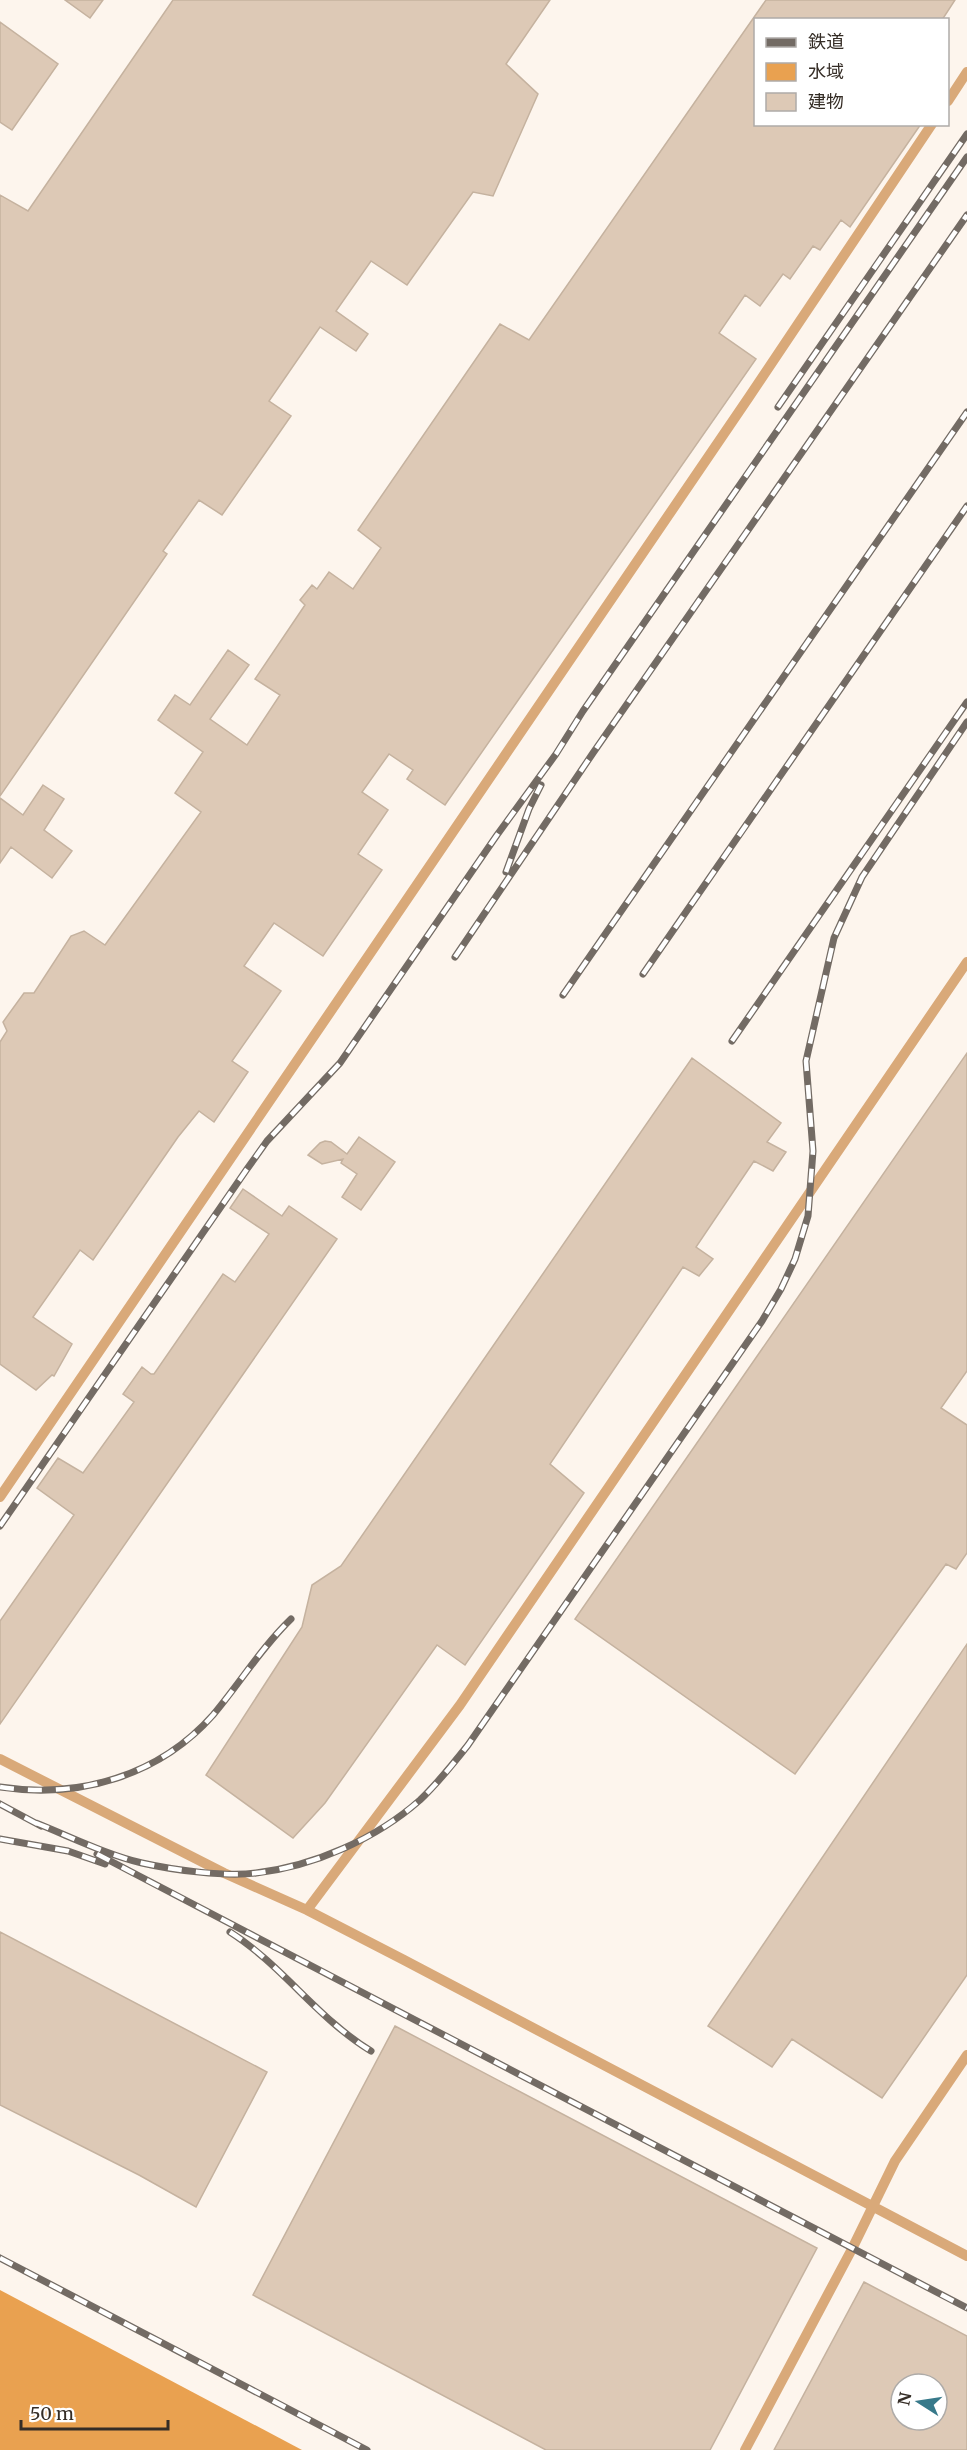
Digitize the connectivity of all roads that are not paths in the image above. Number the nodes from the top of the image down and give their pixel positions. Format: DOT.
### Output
graph roads {
  1 [pos="967,72"];
  2 [pos="949,99"];
  3 [pos="931,126"];
  4 [pos="967,962"];
  5 [pos="0,1497"];
  6 [pos="0,1759"];
  7 [pos="307,1910"];
  8 [pos="967,2055"];
  9 [pos="872,2206"];
  10 [pos="967,2256"];
  11 [pos="746,2450"];
  1 -- 2 [label="lane"];
  3 -- 5 [label="lane"];
  4 -- 7 [label="lane"];
  6 -- 7 [label="lane"];
  7 -- 9 [label="lane"];
  8 -- 9 [label="lane"];
  9 -- 10 [label="lane"];
  9 -- 11 [label="lane"];
}
